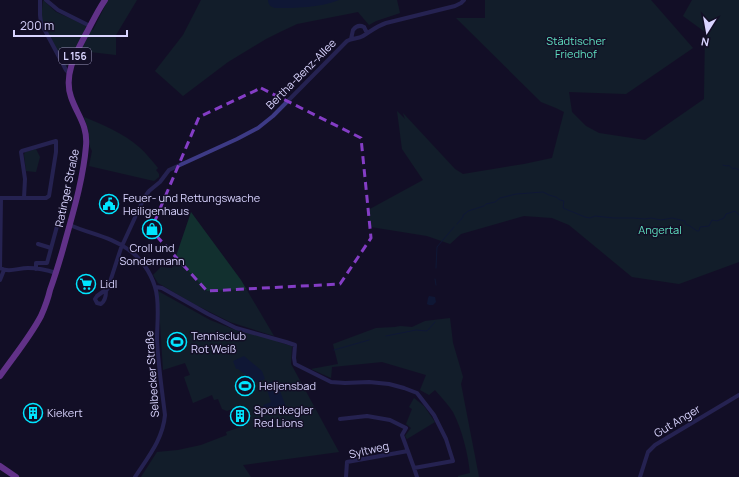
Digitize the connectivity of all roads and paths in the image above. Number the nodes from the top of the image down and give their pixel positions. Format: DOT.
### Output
graph roads {
  1 [pos="40,0"];
  2 [pos="46,0"];
  3 [pos="105,0"];
  4 [pos="464,0"];
  5 [pos="90,26"];
  6 [pos="367,33"];
  7 [pos="351,38"];
  8 [pos="70,74"];
  9 [pos="1,198"];
  10 [pos="24,198"];
  11 [pos="59,220"];
  12 [pos="70,225"];
  13 [pos="38,244"];
  14 [pos="122,245"];
  15 [pos="51,248"];
  16 [pos="1,269"];
  17 [pos="36,269"];
  18 [pos="56,273"];
  19 [pos="0,280"];
  20 [pos="156,287"];
  21 [pos="106,291"];
  22 [pos="0,376"];
  23 [pos="739,395"];
  24 [pos="340,418"];
  25 [pos="408,451"];
  26 [pos="0,466"];
  27 [pos="414,468"];
  28 [pos="16,477"];
  29 [pos="135,477"];
  30 [pos="346,477"];
  31 [pos="417,477"];
  32 [pos="640,477"];
  1 -- 8 [label="street"];
  2 -- 5 [label="street"];
  3 -- 5 [label="main road, Ratinger Straße / L 156"];
  4 -- 6 [label="street, Bertha-Benz-Allee"];
  5 -- 8 [label="main road, Ratinger Straße / L 156"];
  6 -- 7 [label="street, Bertha-Benz-Allee"];
  6 -- 7 [label="street"];
  7 -- 14 [label="street, Bertha-Benz-Allee"];
  8 -- 12 [label="main road, Ratinger Straße / L 156"];
  9 -- 10 [label="street"];
  9 -- 16 [label="street"];
  10 -- 10 [label="street"];
  11 -- 15 [label="street"];
  12 -- 14 [label="street, Selbecker Straße"];
  12 -- 18 [label="main road, Ratinger Straße / L 156"];
  13 -- 15 [label="street"];
  14 -- 20 [label="street, Selbecker Straße"];
  14 -- 21 [label="street, Bertha-Benz-Allee"];
  15 -- 17 [label="street"];
  16 -- 17 [label="street"];
  16 -- 19 [label="street"];
  17 -- 18 [label="street"];
  18 -- 22 [label="main road, Ratinger Straße / L 156"];
  20 -- 27 [label="street"];
  20 -- 29 [label="street, Selbecker Straße"];
  23 -- 32 [label="street, Gut Anger"];
  24 -- 25 [label="street"];
  25 -- 27 [label="street"];
  25 -- 30 [label="street, Syltweg"];
  26 -- 28 [label="main road"];
  27 -- 31 [label="street"];
}
